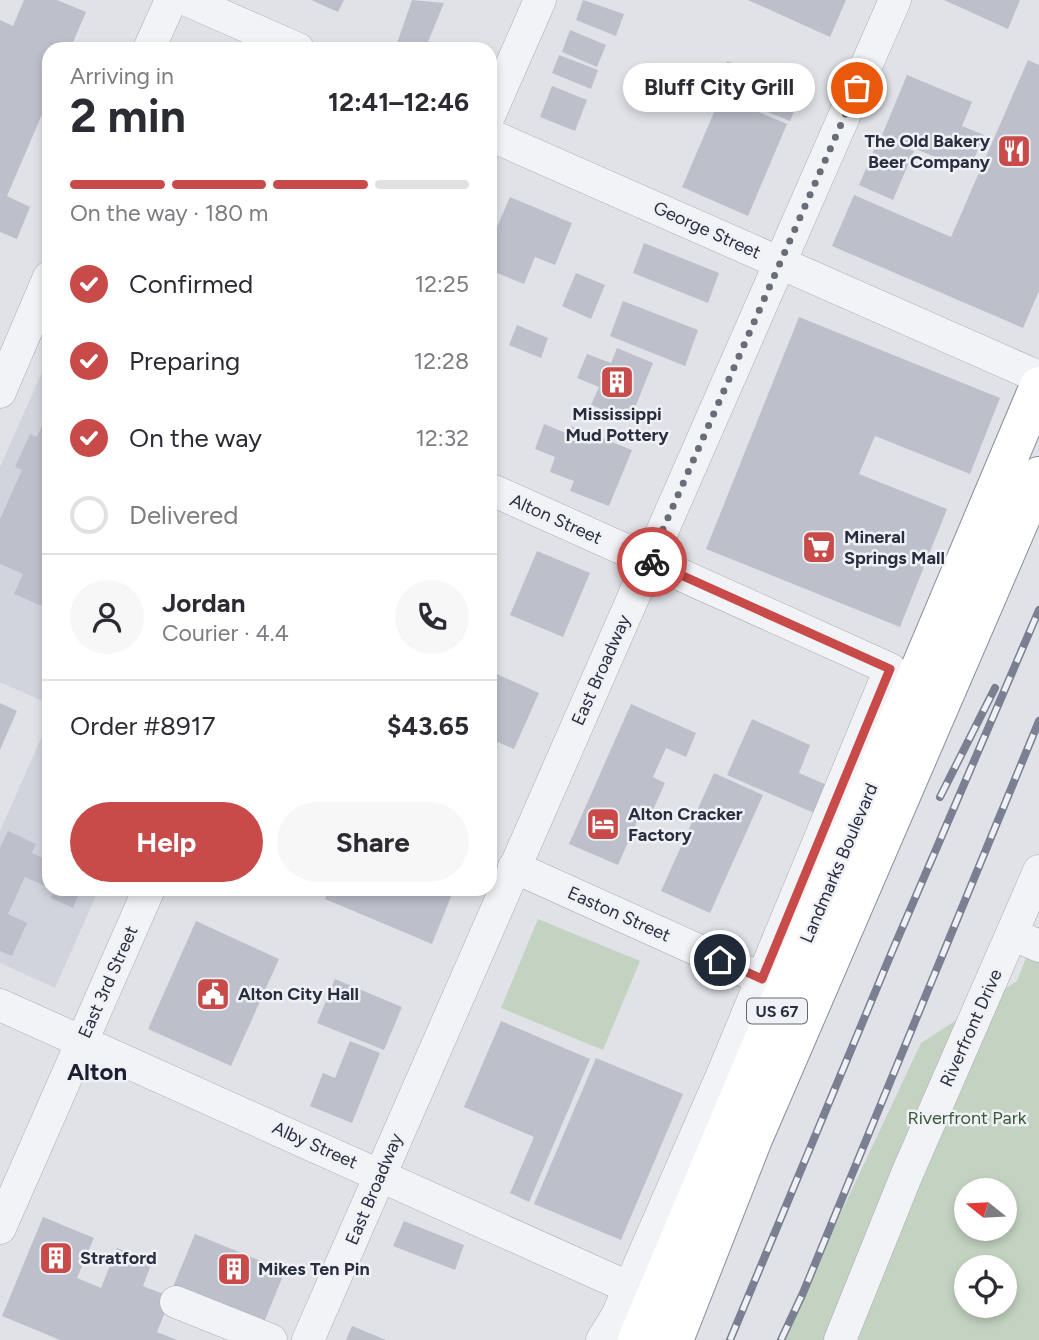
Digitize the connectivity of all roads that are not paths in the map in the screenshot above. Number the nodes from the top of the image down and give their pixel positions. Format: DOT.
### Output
graph roads {
  1 [pos="171,0"];
  2 [pos="187,0"];
  3 [pos="540,0"];
  4 [pos="895,0"];
  5 [pos="152,42"];
  6 [pos="282,42"];
  7 [pos="497,98"];
  8 [pos="497,138"];
  9 [pos="780,262"];
  10 [pos="42,298"];
  11 [pos="1039,377"];
  12 [pos="1039,386"];
  13 [pos="0,392"];
  14 [pos="1039,476"];
  15 [pos="497,492"];
  16 [pos="649,561"];
  17 [pos="514,867"];
  18 [pos="1039,871"];
  19 [pos="146,896"];
  20 [pos="1026,940"];
  21 [pos="762,979"];
  22 [pos="0,1004"];
  23 [pos="81,1041"];
  24 [pos="380,1174"];
  25 [pos="0,1228"];
  26 [pos="630,1288"];
  27 [pos="176,1302"];
  28 [pos="271,1340"];
  29 [pos="308,1340"];
  30 [pos="602,1340"];
  31 [pos="637,1340"];
  32 [pos="674,1340"];
  33 [pos="841,1340"];
  1 -- 5 [label="street"];
  2 -- 6 [label="street"];
  3 -- 7 [label="street"];
  4 -- 9 [label="street, East Broadway"];
  8 -- 9 [label="street, George Street"];
  9 -- 11 [label="street, George Street"];
  9 -- 16 [label="street, East Broadway"];
  10 -- 13 [label="street"];
  12 -- 31 [label="highway, Landmarks Boulevard / US 67"];
  14 -- 32 [label="highway, Landmarks Boulevard / US 67"];
  15 -- 16 [label="street, Alton Street"];
  16 -- 17 [label="street, East Broadway"];
  16 -- 21 [label="street, Alton Street"];
  17 -- 21 [label="street, Easton Street"];
  17 -- 24 [label="street, East Broadway"];
  18 -- 20 [label="street, Riverfront Drive"];
  19 -- 23 [label="street, East 3rd Street"];
  20 -- 33 [label="street, Riverfront Drive"];
  21 -- 26 [label="street"];
  22 -- 23 [label="street, Alby Street"];
  23 -- 24 [label="street, Alby Street"];
  23 -- 25 [label="street, East 3rd Street"];
  24 -- 26 [label="street, Alby Street"];
  24 -- 29 [label="street, East Broadway"];
  26 -- 30 [label="street"];
  27 -- 28 [label="street"];
}
